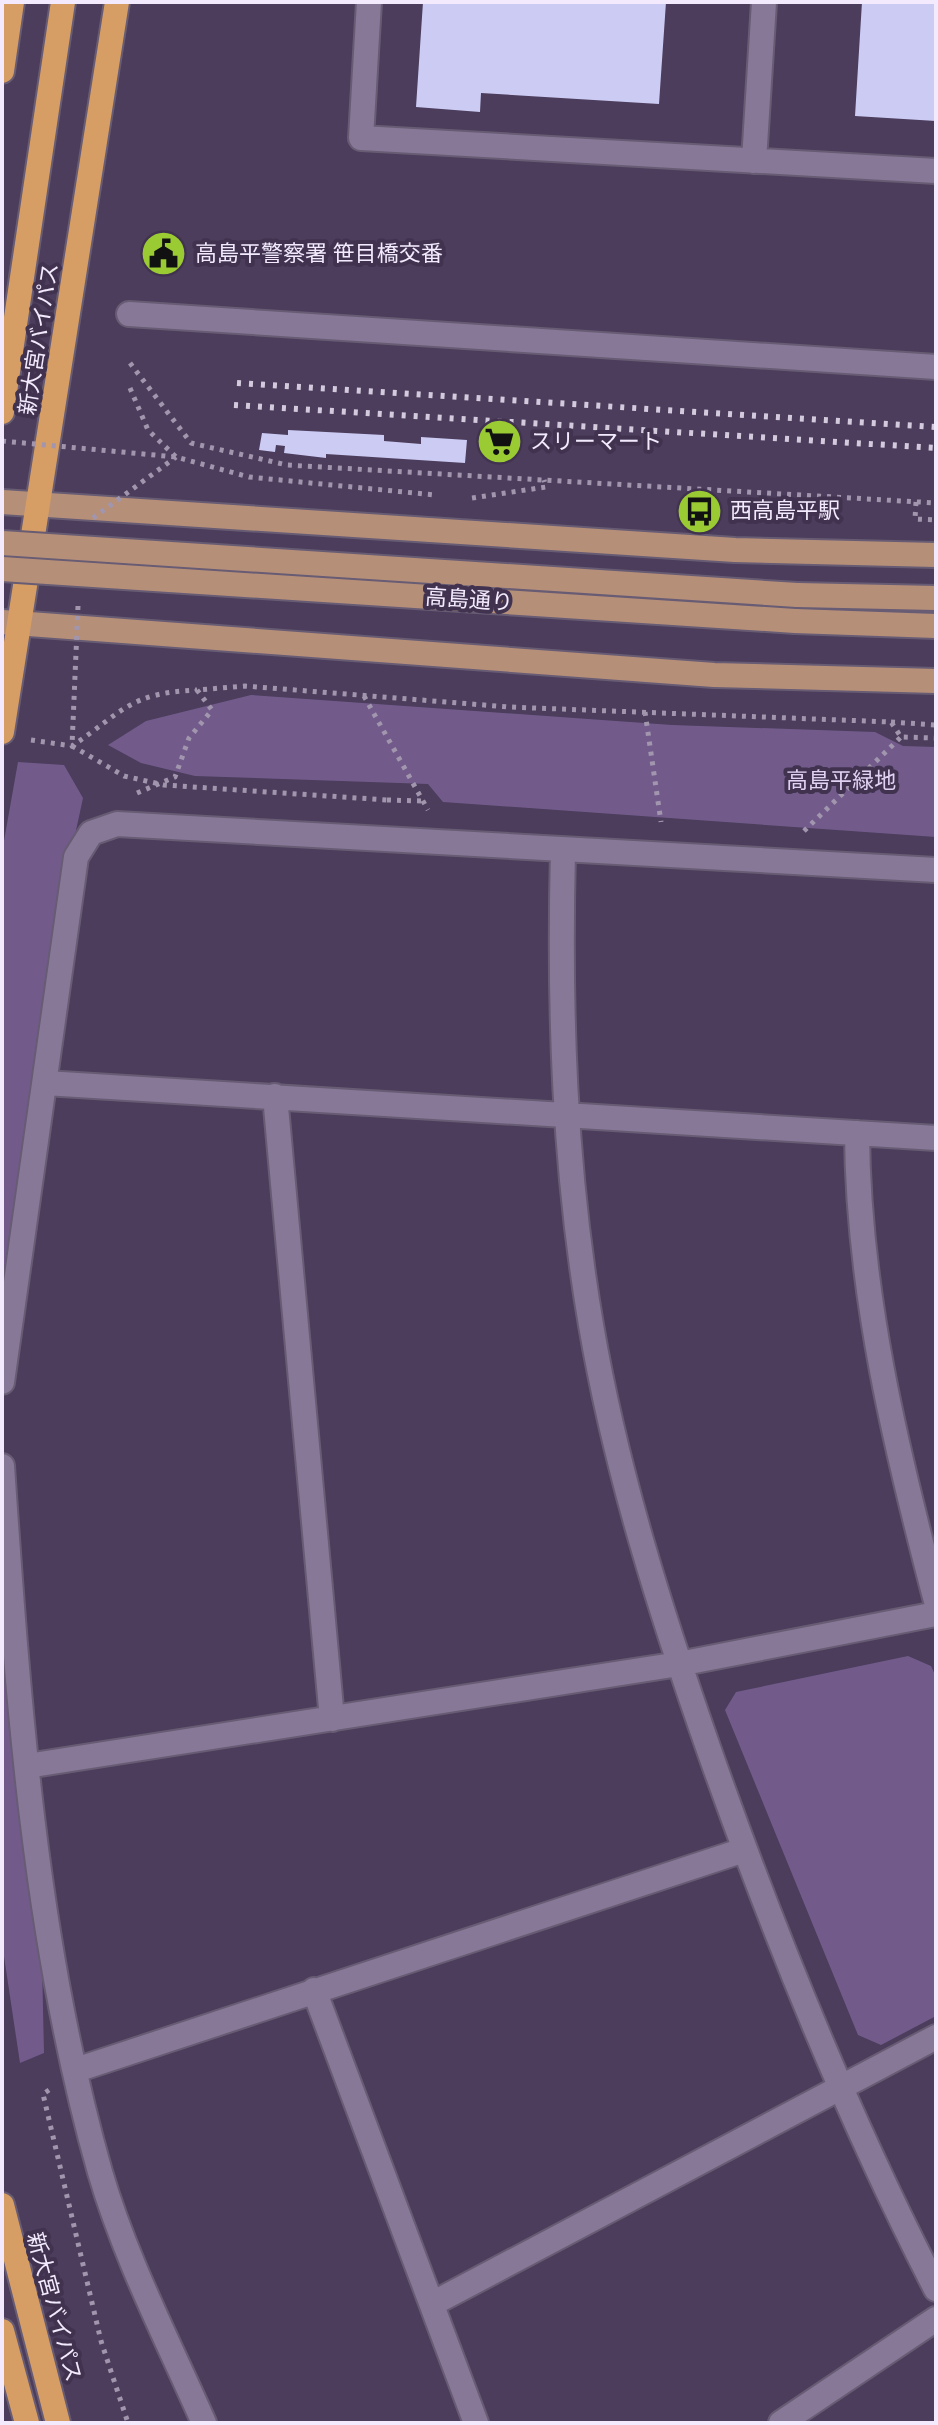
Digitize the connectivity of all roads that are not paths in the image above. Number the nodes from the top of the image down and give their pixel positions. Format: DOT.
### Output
graph roads {
  1 [pos="12,2"];
  2 [pos="63,2"];
  3 [pos="117,2"];
  4 [pos="369,2"];
  5 [pos="764,2"];
  6 [pos="2,71"];
  7 [pos="754,161"];
  8 [pos="936,171"];
  9 [pos="129,314"];
  10 [pos="936,367"];
  11 [pos="2,412"];
  12 [pos="2,502"];
  13 [pos="38,504"];
  14 [pos="2,543"];
  15 [pos="936,555"];
  16 [pos="2,569"];
  17 [pos="936,598"];
  18 [pos="10,623"];
  19 [pos="936,626"];
  20 [pos="936,681"];
  21 [pos="9,735"];
  22 [pos="563,850"];
  23 [pos="936,870"];
  24 [pos="45,1083"];
  25 [pos="275,1096"];
  26 [pos="566,1116"];
  27 [pos="857,1133"];
  28 [pos="936,1138"];
  29 [pos="2,1382"];
  30 [pos="2,1466"];
  31 [pos="936,1601"];
  32 [pos="936,1614"];
  33 [pos="679,1664"];
  34 [pos="332,1719"];
  35 [pos="27,1766"];
  36 [pos="744,1850"];
  37 [pos="314,1990"];
  38 [pos="936,2037"];
  39 [pos="76,2070"];
  40 [pos="839,2088"];
  41 [pos="2,2205"];
  42 [pos="936,2289"];
  43 [pos="432,2304"];
  44 [pos="936,2319"];
  45 [pos="2,2331"];
  46 [pos="27,2423"];
  47 [pos="58,2423"];
  48 [pos="204,2423"];
  49 [pos="476,2423"];
  50 [pos="781,2423"];
  1 -- 6 [label="highway"];
  2 -- 11 [label="highway"];
  3 -- 13 [label="highway, 新大宮バイパス"];
  4 -- 7 [label="street"];
  5 -- 7 [label="street"];
  7 -- 8 [label="street"];
  9 -- 10 [label="street"];
  12 -- 13 [label="main road"];
  13 -- 15 [label="main road"];
  13 -- 18 [label="highway, 新大宮バイパス"];
  14 -- 17 [label="main road, 高島通り, bridge"];
  16 -- 19 [label="main road, 高島通り, bridge"];
  18 -- 20 [label="main road"];
  18 -- 21 [label="highway, 新大宮バイパス"];
  22 -- 23 [label="street"];
  22 -- 24 [label="street"];
  22 -- 26 [label="street"];
  24 -- 25 [label="street"];
  24 -- 29 [label="street"];
  25 -- 26 [label="street"];
  25 -- 34 [label="street"];
  26 -- 27 [label="street"];
  26 -- 33 [label="street"];
  27 -- 28 [label="street"];
  27 -- 31 [label="street"];
  30 -- 35 [label="street"];
  32 -- 33 [label="street"];
  33 -- 34 [label="street"];
  33 -- 36 [label="street"];
  34 -- 35 [label="street"];
  35 -- 39 [label="street"];
  36 -- 37 [label="street"];
  36 -- 40 [label="street"];
  37 -- 39 [label="street"];
  37 -- 43 [label="street"];
  38 -- 40 [label="street"];
  39 -- 48 [label="street"];
  40 -- 42 [label="street"];
  40 -- 43 [label="street"];
  41 -- 47 [label="highway, 新大宮バイパス"];
  43 -- 49 [label="street"];
  44 -- 50 [label="street"];
  45 -- 46 [label="highway"];
}
